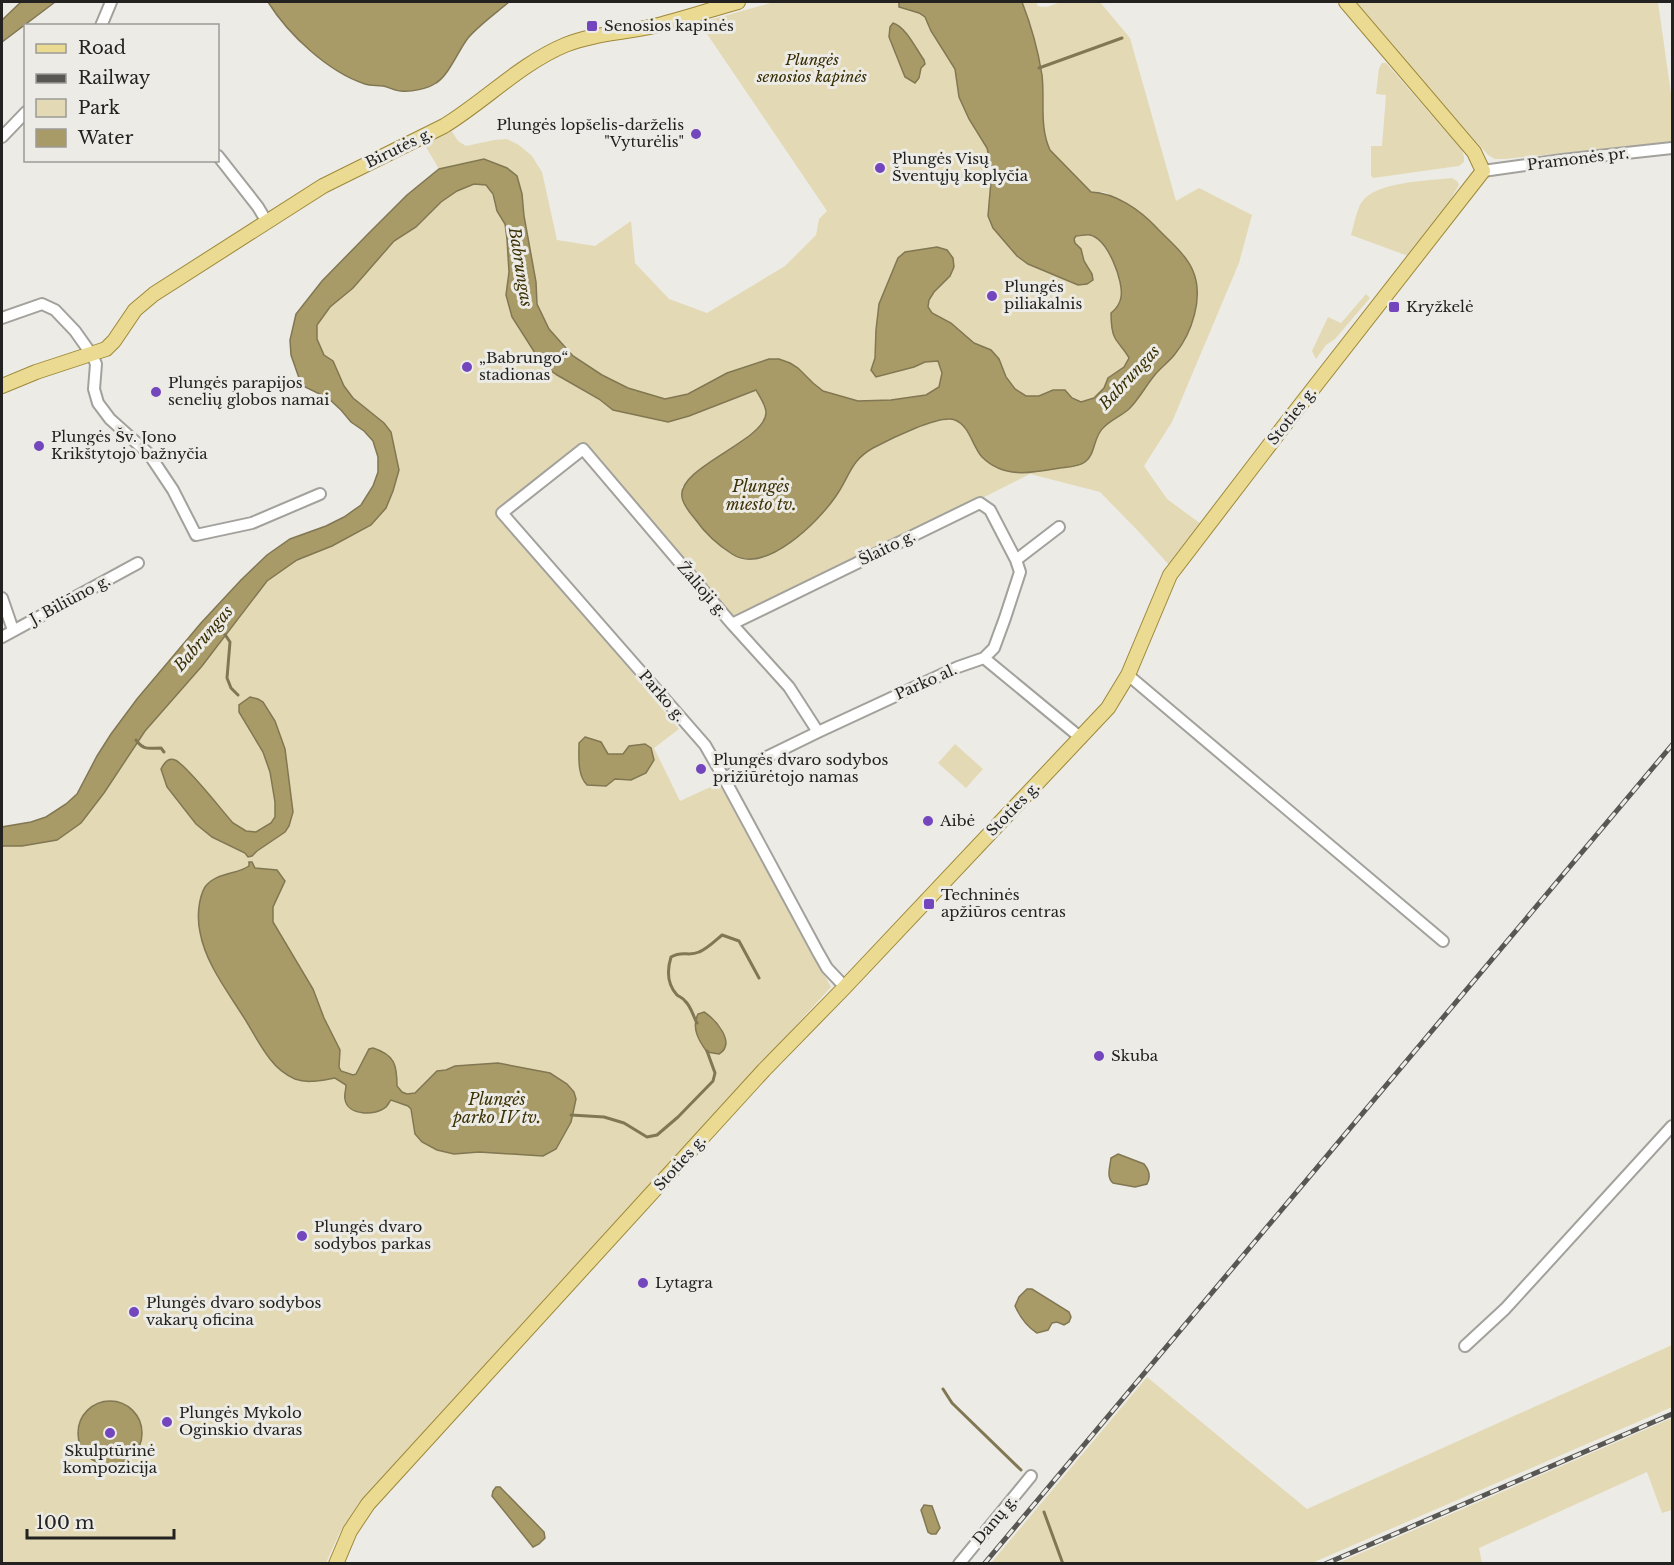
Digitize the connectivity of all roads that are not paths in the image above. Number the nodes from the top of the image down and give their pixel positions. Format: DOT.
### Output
graph roads {
  1 [pos="111,2"];
  2 [pos="738,2"];
  3 [pos="1346,2"];
  4 [pos="102,24"];
  5 [pos="24,114"];
  6 [pos="2,137"];
  7 [pos="1672,148"];
  8 [pos="219,157"];
  9 [pos="1483,171"];
  10 [pos="267,222"];
  11 [pos="2,318"];
  12 [pos="92,355"];
  13 [pos="2,386"];
  14 [pos="583,449"];
  15 [pos="320,494"];
  16 [pos="1059,526"];
  17 [pos="1016,560"];
  18 [pos="138,563"];
  19 [pos="2,598"];
  20 [pos="732,624"];
  21 [pos="13,630"];
  22 [pos="2,637"];
  23 [pos="984,658"];
  24 [pos="1128,675"];
  25 [pos="818,732"];
  26 [pos="1082,738"];
  27 [pos="724,778"];
  28 [pos="1443,941"];
  29 [pos="845,987"];
  30 [pos="1672,1126"];
  31 [pos="1466,1346"];
  32 [pos="1031,1476"];
  33 [pos="336,1563"];
  34 [pos="959,1563"];
  1 -- 4 [label="street"];
  2 -- 10 [label="main road, Birutės g."];
  3 -- 9 [label="main road"];
  5 -- 6 [label="street"];
  7 -- 9 [label="street, Pramonės pr."];
  8 -- 10 [label="street"];
  9 -- 24 [label="main road, Stoties g."];
  10 -- 12 [label="main road, Birutės g."];
  11 -- 12 [label="street"];
  12 -- 13 [label="main road, Birutės g."];
  12 -- 15 [label="street"];
  14 -- 20 [label="street, Žalioji g."];
  14 -- 27 [label="street, Parko g."];
  16 -- 17 [label="street"];
  17 -- 20 [label="street, Šlaito g."];
  17 -- 23 [label="street"];
  18 -- 21 [label="street, J. Biliūno g."];
  19 -- 21 [label="street"];
  20 -- 25 [label="street, Žalioji g."];
  21 -- 22 [label="street, J. Biliūno g."];
  23 -- 25 [label="street, Parko al."];
  23 -- 26 [label="street"];
  24 -- 26 [label="main road, Stoties g."];
  24 -- 28 [label="street"];
  25 -- 27 [label="street, Parko al."];
  26 -- 29 [label="main road, Stoties g."];
  27 -- 29 [label="street, Parko g."];
  29 -- 33 [label="main road, Stoties g."];
  30 -- 31 [label="street"];
  32 -- 34 [label="street, Danų g."];
}
